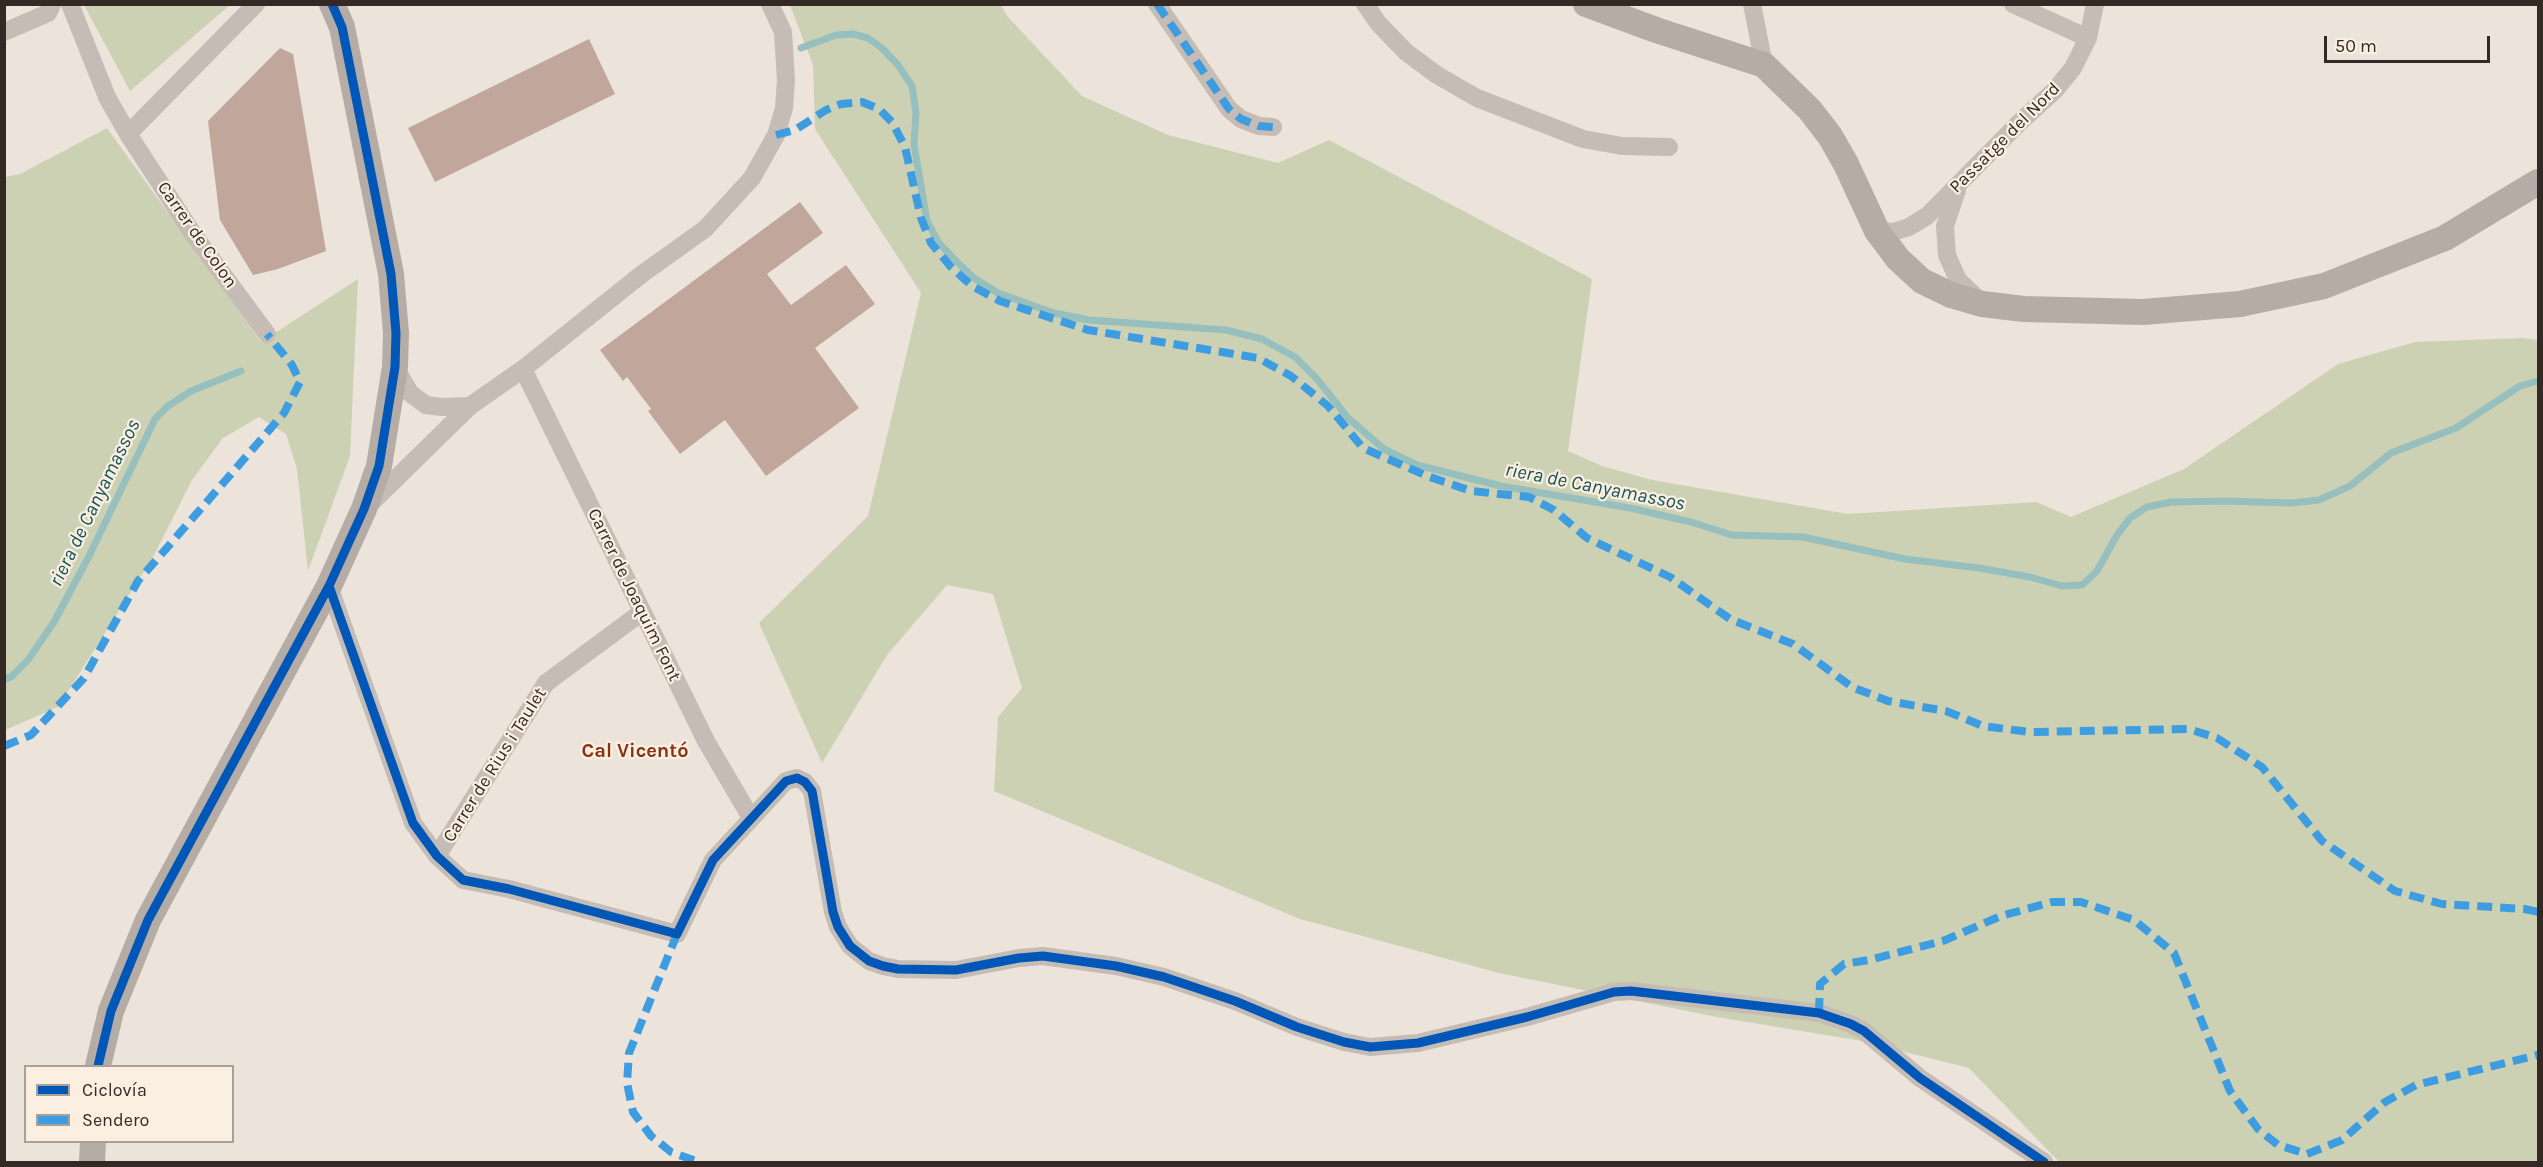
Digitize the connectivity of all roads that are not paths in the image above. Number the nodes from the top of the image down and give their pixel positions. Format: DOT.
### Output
graph roads {
  1 [pos="52,4"];
  2 [pos="70,4"];
  3 [pos="256,4"];
  4 [pos="770,4"];
  5 [pos="1156,4"];
  6 [pos="1365,4"];
  7 [pos="1586,4"];
  8 [pos="1752,4"];
  9 [pos="2013,4"];
  10 [pos="2095,4"];
  11 [pos="340,12"];
  12 [pos="4,32"];
  13 [pos="2088,38"];
  14 [pos="1764,65"];
  15 [pos="1273,127"];
  16 [pos="128,134"];
  17 [pos="1669,147"];
  18 [pos="2538,182"];
  19 [pos="1959,185"];
  20 [pos="1877,231"];
  21 [pos="1982,304"];
  22 [pos="267,334"];
  23 [pos="395,367"];
  24 [pos="523,369"];
  25 [pos="470,406"];
  26 [pos="364,509"];
  27 [pos="329,586"];
  28 [pos="642,612"];
  29 [pos="751,818"];
  30 [pos="437,856"];
  31 [pos="98,1065"];
  32 [pos="93,1143"];
  33 [pos="92,1162"];
  34 [pos="2044,1162"];
  1 -- 12 [label="street"];
  2 -- 16 [label="street, Carrer de Colon"];
  3 -- 16 [label="street"];
  4 -- 24 [label="street"];
  5 -- 15 [label="street"];
  6 -- 17 [label="street"];
  7 -- 14 [label="street"];
  8 -- 14 [label="street"];
  9 -- 13 [label="street"];
  10 -- 13 [label="street, Passatge del Nord"];
  11 -- 23 [label="street"];
  13 -- 19 [label="street, Passatge del Nord"];
  14 -- 20 [label="street"];
  16 -- 22 [label="street, Carrer de Colon"];
  18 -- 21 [label="street"];
  19 -- 20 [label="street, Passatge del Nord"];
  19 -- 21 [label="street"];
  20 -- 21 [label="street"];
  23 -- 25 [label="street"];
  23 -- 26 [label="street"];
  24 -- 25 [label="street"];
  24 -- 28 [label="street, Carrer de Joaquim Font"];
  25 -- 26 [label="street"];
  26 -- 27 [label="street"];
  27 -- 30 [label="street"];
  27 -- 31 [label="street"];
  28 -- 29 [label="street, Carrer de Joaquim Font"];
  28 -- 30 [label="street, Carrer de Rius i Taulet"];
  29 -- 30 [label="street"];
  29 -- 34 [label="street"];
  32 -- 33 [label="street"];
}
